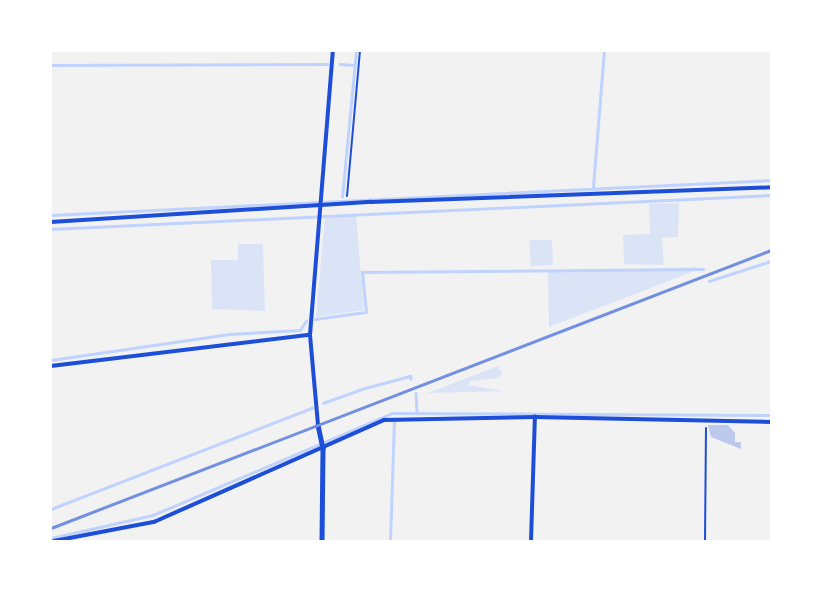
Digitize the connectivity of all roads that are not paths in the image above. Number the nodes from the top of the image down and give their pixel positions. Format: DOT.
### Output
graph roads {
  1 [pos="333,51"];
  2 [pos="771,187"];
  3 [pos="321,201"];
  4 [pos="51,222"];
  5 [pos="310,335"];
  6 [pos="51,366"];
  7 [pos="535,416"];
  8 [pos="771,422"];
  9 [pos="318,423"];
  10 [pos="322,447"];
  11 [pos="79,538"];
  12 [pos="54,541"];
  13 [pos="322,541"];
  14 [pos="531,541"];
  1 -- 3 [label="street"];
  2 -- 3 [label="street"];
  3 -- 4 [label="street"];
  3 -- 5 [label="street"];
  5 -- 6 [label="street"];
  5 -- 9 [label="street"];
  7 -- 8 [label="street"];
  7 -- 10 [label="street"];
  7 -- 14 [label="street"];
  9 -- 10 [label="street"];
  10 -- 11 [label="street"];
  10 -- 13 [label="street"];
  11 -- 12 [label="street"];
}
